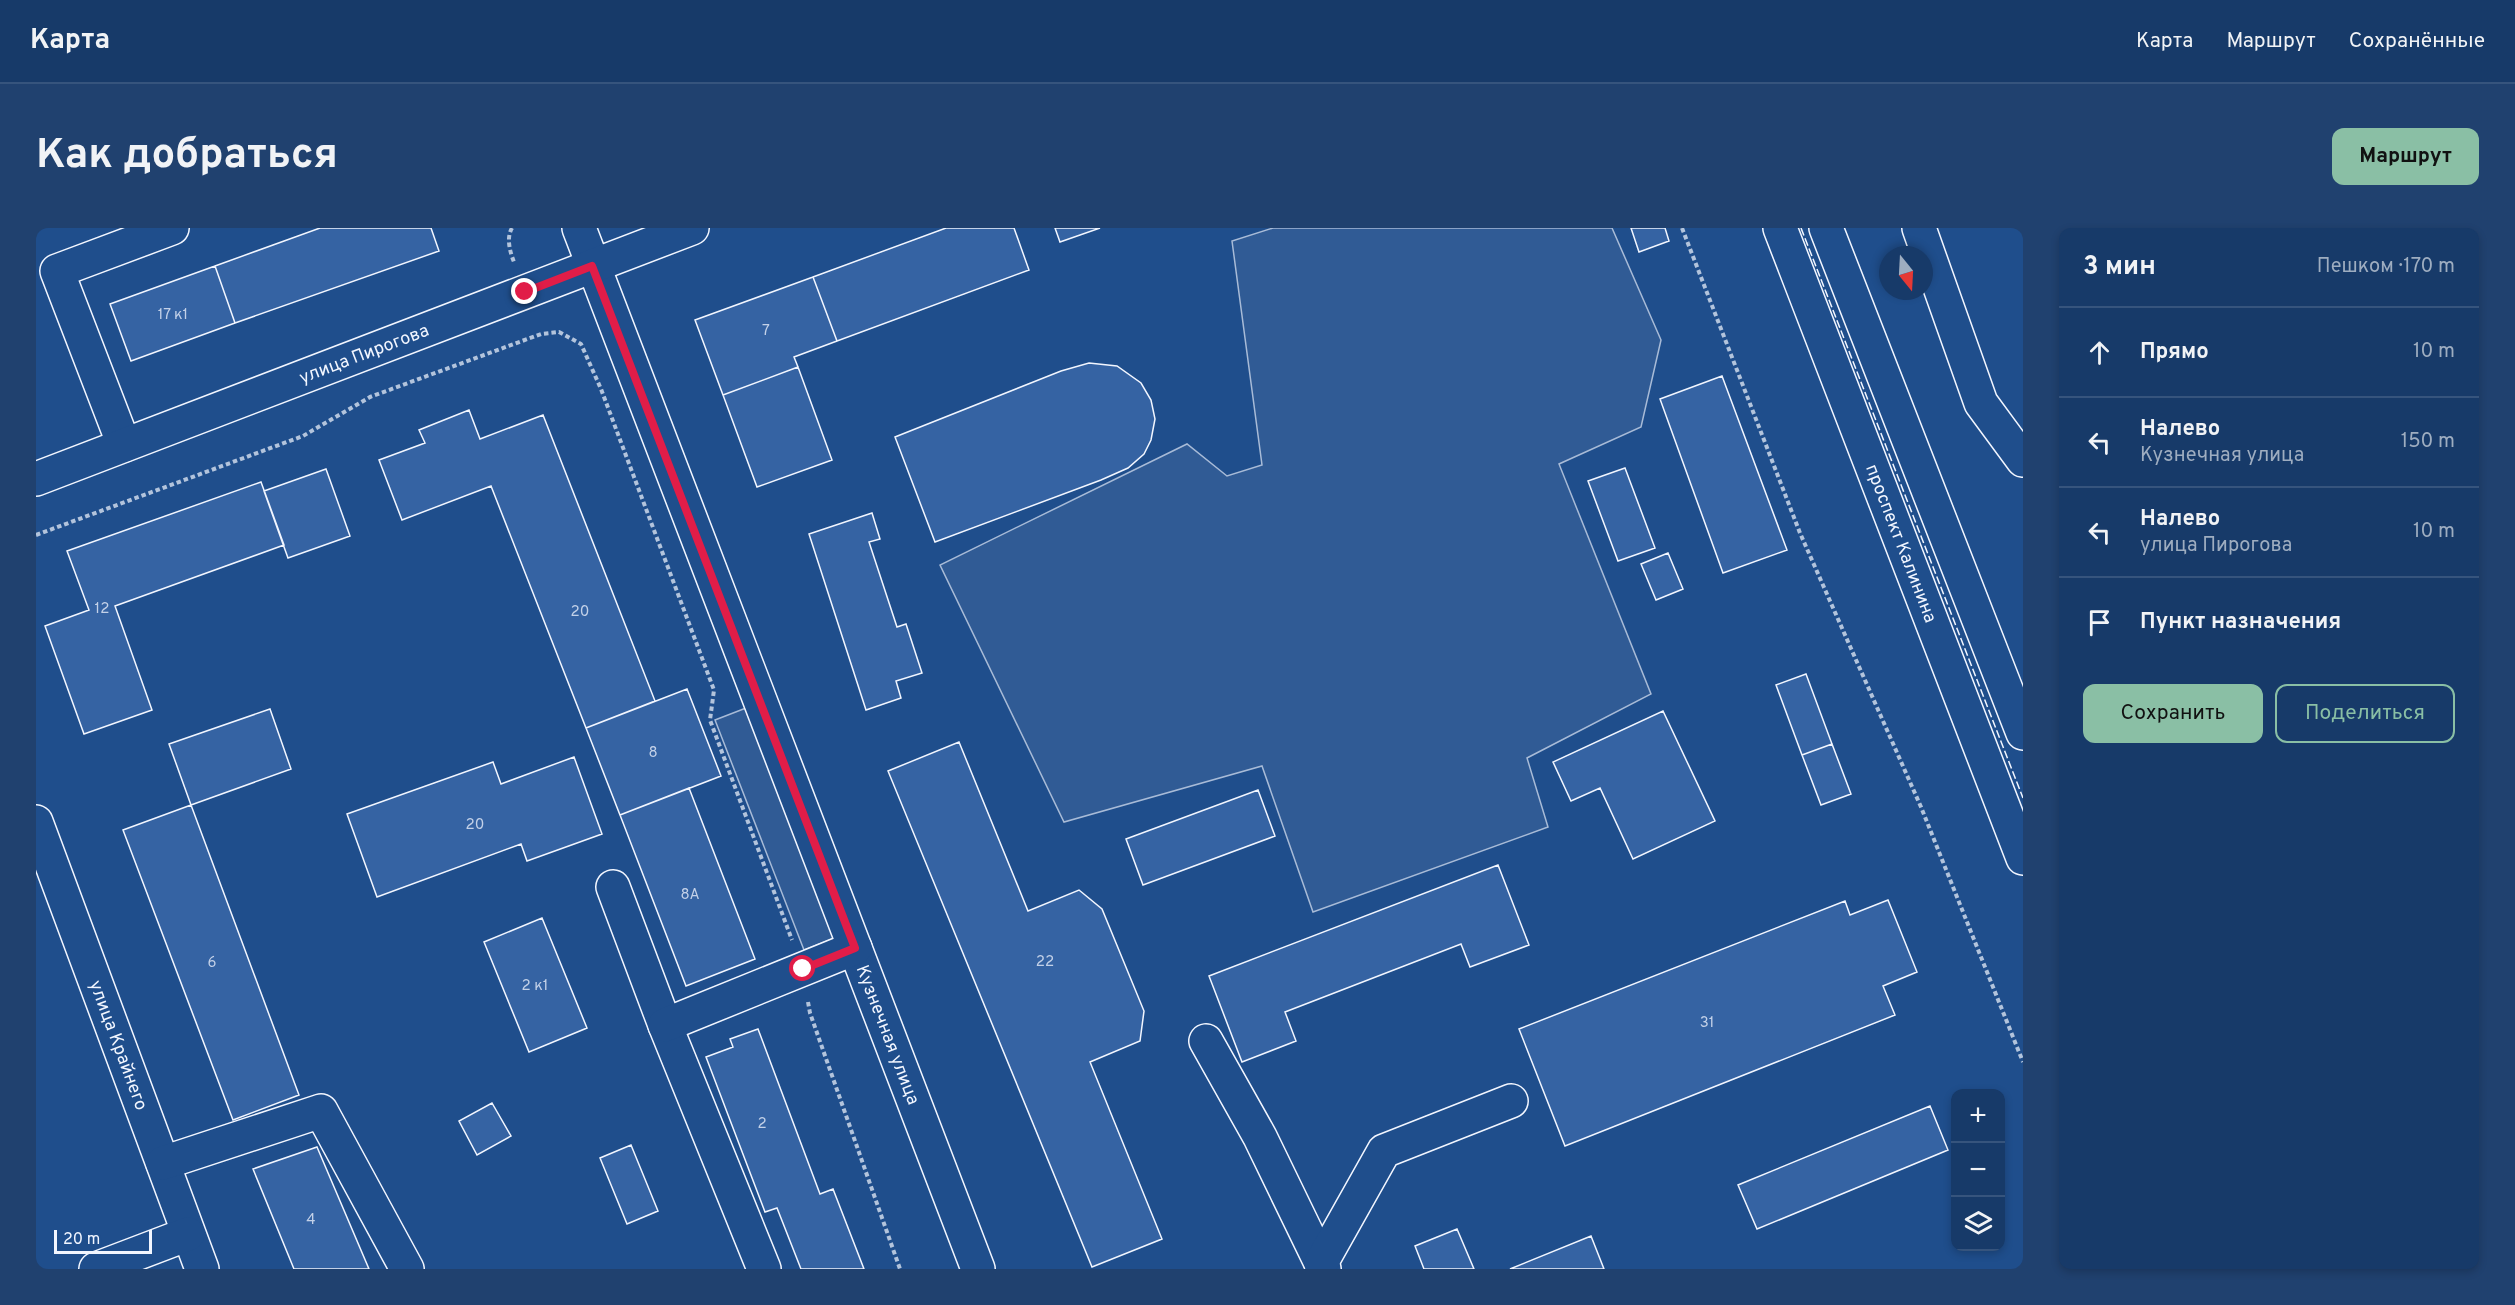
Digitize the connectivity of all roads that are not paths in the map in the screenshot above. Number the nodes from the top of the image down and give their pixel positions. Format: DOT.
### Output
graph roads {
  1 [pos="172,228"];
  2 [pos="579,228"];
  3 [pos="693,228"];
  4 [pos="1779,228"];
  5 [pos="1826,228"];
  6 [pos="1919,228"];
  7 [pos="592,266"];
  8 [pos="124,446"];
  9 [pos="2023,460"];
  10 [pos="36,479"];
  11 [pos="2023,734"];
  12 [pos="36,822"];
  13 [pos="2023,858"];
  14 [pos="613,887"];
  15 [pos="855,948"];
  16 [pos="665,1025"];
  17 [pos="1206,1041"];
  18 [pos="1510,1101"];
  19 [pos="163,1163"];
  20 [pos="188,1234"];
  21 [pos="1322,1266"];
  22 [pos="96,1269"];
  23 [pos="202,1269"];
  24 [pos="407,1269"];
  25 [pos="764,1269"];
  26 [pos="978,1269"];
  1 -- 8 [label="street"];
  2 -- 7 [label="street, Кузнечная улица"];
  3 -- 7 [label="street, улица Пирогова"];
  4 -- 13 [label="street, проспект Калинина"];
  5 -- 11 [label="street"];
  6 -- 9 [label="street"];
  7 -- 8 [label="street, улица Пирогова"];
  7 -- 15 [label="street, Кузнечная улица"];
  8 -- 10 [label="street, улица Пирогова"];
  12 -- 19 [label="street, улица Крайнего"];
  14 -- 16 [label="street"];
  15 -- 16 [label="street"];
  15 -- 26 [label="street, Кузнечная улица"];
  16 -- 25 [label="street"];
  17 -- 21 [label="street"];
  18 -- 21 [label="street"];
  19 -- 20 [label="street, улица Крайнего"];
  19 -- 24 [label="street"];
  20 -- 22 [label="street"];
  20 -- 23 [label="street, улица Крайнего"];
}
